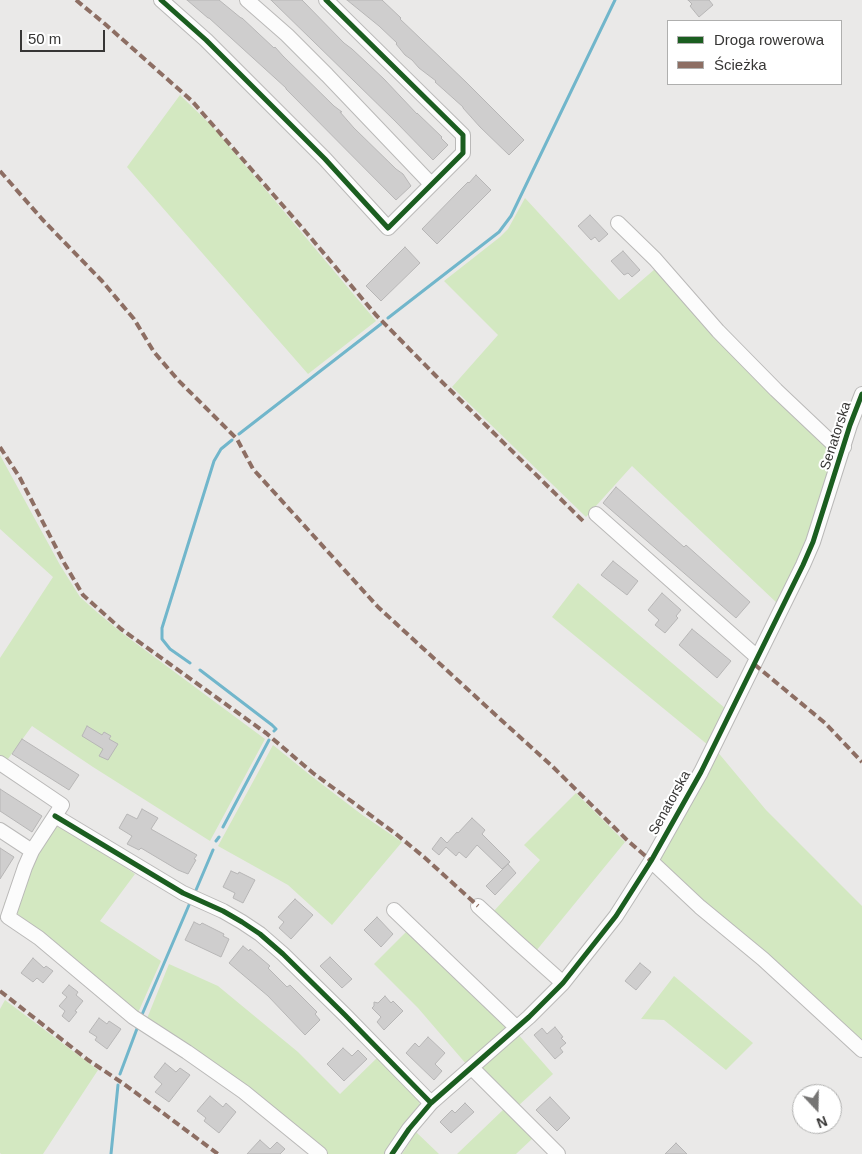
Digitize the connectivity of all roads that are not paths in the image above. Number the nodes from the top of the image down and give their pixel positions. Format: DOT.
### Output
graph roads {
  1 [pos="161,0"];
  2 [pos="247,0"];
  3 [pos="326,0"];
  4 [pos="431,184"];
  5 [pos="618,223"];
  6 [pos="862,394"];
  7 [pos="844,447"];
  8 [pos="596,514"];
  9 [pos="757,657"];
  10 [pos="0,763"];
  11 [pos="55,816"];
  12 [pos="0,830"];
  13 [pos="32,851"];
  14 [pos="651,862"];
  15 [pos="478,906"];
  16 [pos="394,910"];
  17 [pos="563,983"];
  18 [pos="517,1028"];
  19 [pos="862,1050"];
  20 [pos="472,1068"];
  21 [pos="431,1103"];
  22 [pos="320,1154"];
  23 [pos="392,1154"];
  24 [pos="558,1154"];
  1 -- 4 [label="street"];
  2 -- 4 [label="street"];
  3 -- 4 [label="street"];
  5 -- 7 [label="street"];
  6 -- 7 [label="street, Senatorska"];
  7 -- 9 [label="street, Senatorska"];
  8 -- 9 [label="street"];
  9 -- 14 [label="street, Senatorska"];
  10 -- 11 [label="street"];
  11 -- 13 [label="street"];
  11 -- 21 [label="street"];
  12 -- 13 [label="street"];
  13 -- 22 [label="street"];
  14 -- 17 [label="street, Senatorska"];
  14 -- 19 [label="street"];
  15 -- 17 [label="street"];
  16 -- 18 [label="street"];
  17 -- 18 [label="street, Senatorska"];
  18 -- 20 [label="street, Senatorska"];
  20 -- 21 [label="street, Senatorska"];
  20 -- 24 [label="street"];
  21 -- 23 [label="street, Senatorska"];
}
